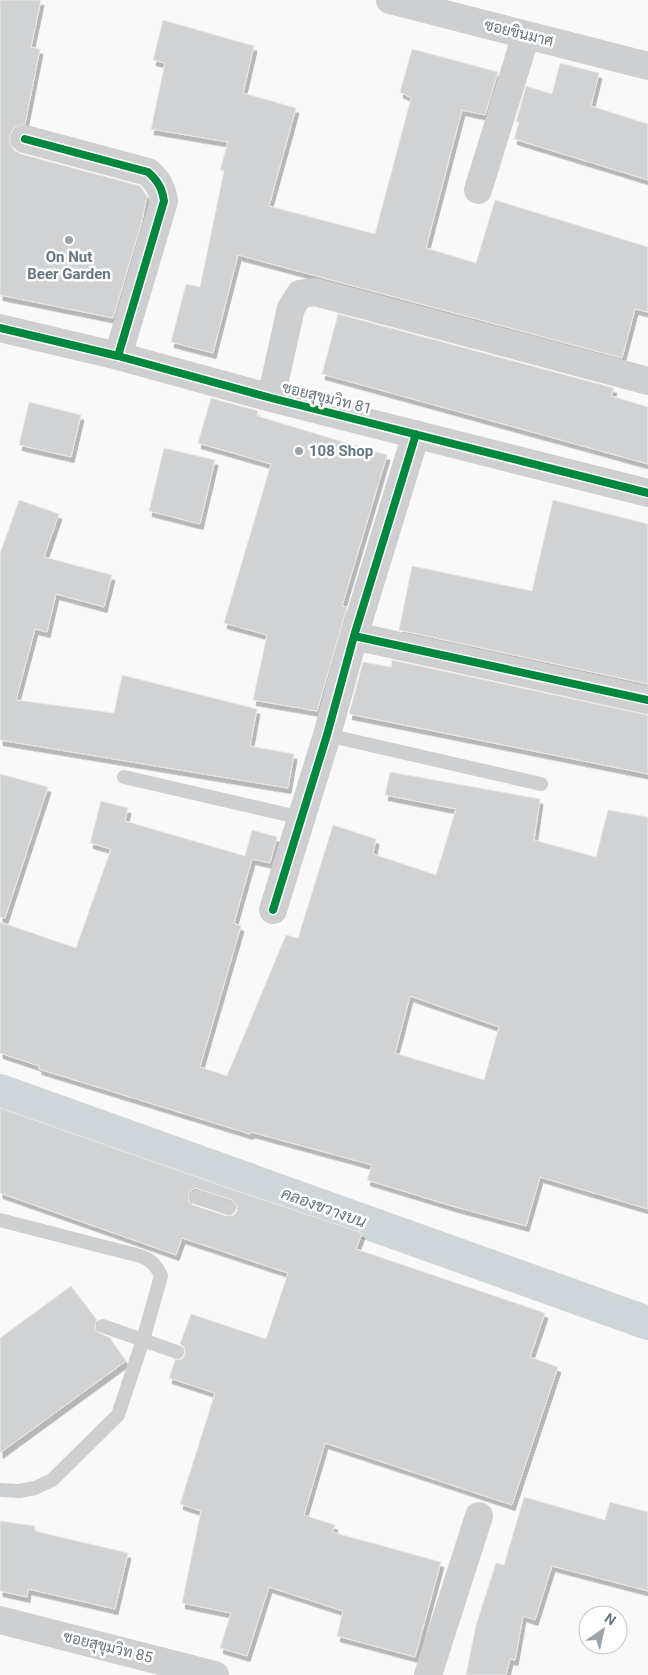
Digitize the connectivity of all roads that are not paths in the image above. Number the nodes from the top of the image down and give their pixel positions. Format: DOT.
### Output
graph roads {
  1 [pos="390,0"];
  2 [pos="526,35"];
  3 [pos="648,66"];
  4 [pos="25,139"];
  5 [pos="478,190"];
  6 [pos="0,328"];
  7 [pos="118,356"];
  8 [pos="648,381"];
  9 [pos="271,398"];
  10 [pos="416,434"];
  11 [pos="648,493"];
  12 [pos="354,636"];
  13 [pos="648,700"];
  14 [pos="327,736"];
  15 [pos="124,777"];
  16 [pos="541,784"];
  17 [pos="302,818"];
  18 [pos="273,910"];
  19 [pos="196,1196"];
  20 [pos="228,1208"];
  21 [pos="0,1220"];
  22 [pos="102,1326"];
  23 [pos="143,1340"];
  24 [pos="177,1352"];
  25 [pos="0,1490"];
  26 [pos="479,1516"];
  27 [pos="0,1620"];
  28 [pos="136,1665"];
  29 [pos="215,1675"];
  30 [pos="428,1675"];
  1 -- 2 [label="street, ซอยชินมาศ"];
  2 -- 3 [label="street, ซอยชินมาศ"];
  2 -- 5 [label="street"];
  4 -- 7 [label="street"];
  6 -- 7 [label="street, ซอยสุขุมวิท 81"];
  7 -- 9 [label="street, ซอยสุขุมวิท 81"];
  8 -- 9 [label="street"];
  9 -- 10 [label="street, ซอยสุขุมวิท 81"];
  10 -- 11 [label="street, ซอยสุขุมวิท 81"];
  10 -- 12 [label="street"];
  12 -- 13 [label="street"];
  12 -- 14 [label="street"];
  14 -- 16 [label="lane"];
  14 -- 17 [label="street"];
  15 -- 17 [label="lane"];
  17 -- 18 [label="street"];
  19 -- 20 [label="lane"];
  21 -- 23 [label="lane"];
  22 -- 23 [label="lane"];
  23 -- 24 [label="lane"];
  23 -- 25 [label="lane"];
  26 -- 30 [label="street"];
  27 -- 28 [label="street, ซอยสุขุมวิท 85"];
  28 -- 29 [label="street, ซอยสุขุมวิท 85"];
}
